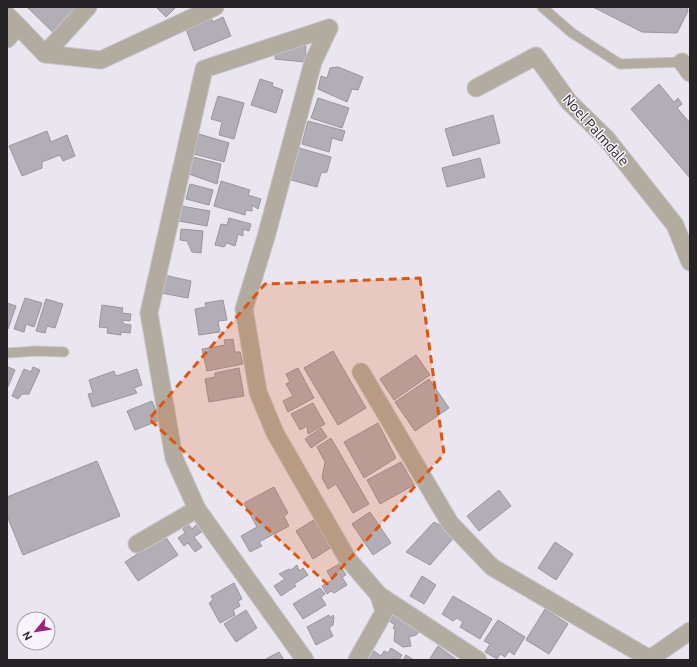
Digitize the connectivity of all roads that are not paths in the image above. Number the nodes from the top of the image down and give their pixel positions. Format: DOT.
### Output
graph roads {
  1 [pos="88,7"];
  2 [pos="215,7"];
  3 [pos="542,7"];
  4 [pos="13,20"];
  5 [pos="7,39"];
  6 [pos="45,54"];
  7 [pos="687,67"];
  8 [pos="476,88"];
  9 [pos="690,262"];
  10 [pos="64,352"];
  11 [pos="7,353"];
  12 [pos="361,372"];
  13 [pos="197,509"];
  14 [pos="137,544"];
  15 [pos="379,595"];
  16 [pos="690,631"];
  17 [pos="649,659"];
  18 [pos="305,660"];
  19 [pos="357,660"];
  20 [pos="478,660"];
  1 -- 6 [label="street"];
  2 -- 6 [label="street"];
  3 -- 7 [label="lane"];
  4 -- 5 [label="street"];
  4 -- 6 [label="street"];
  8 -- 9 [label="street, Noel Palmdale"];
  10 -- 11 [label="lane"];
  12 -- 17 [label="street"];
  13 -- 14 [label="street"];
  13 -- 15 [label="street"];
  13 -- 18 [label="street"];
  15 -- 19 [label="street"];
  15 -- 20 [label="street"];
  16 -- 17 [label="street"];
}
